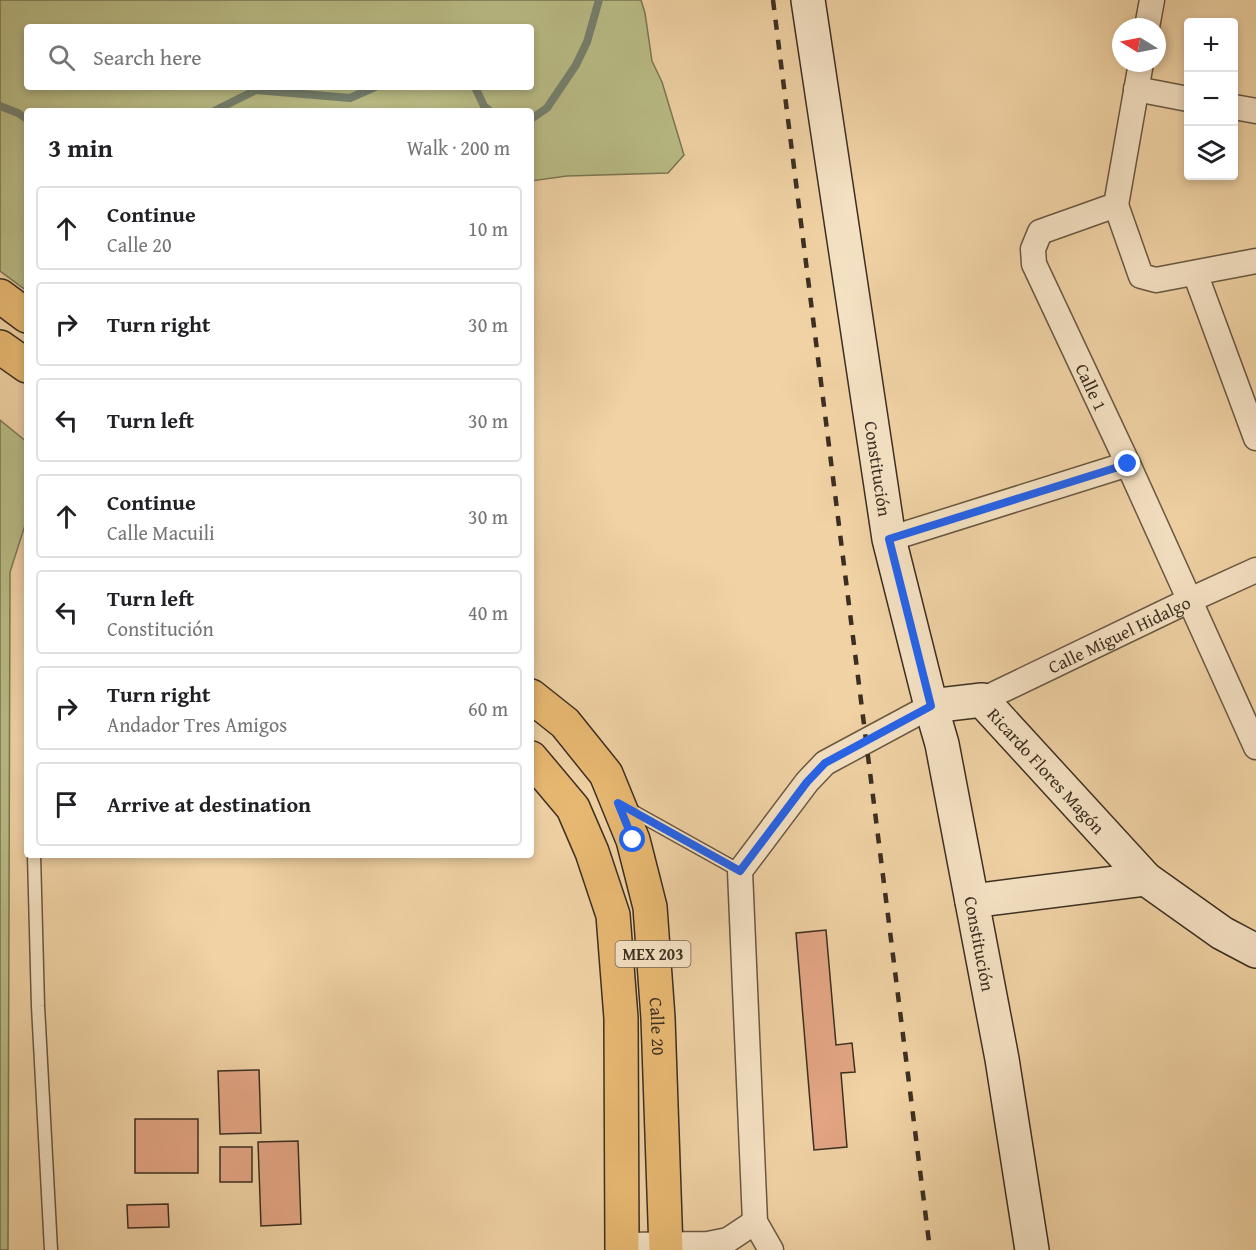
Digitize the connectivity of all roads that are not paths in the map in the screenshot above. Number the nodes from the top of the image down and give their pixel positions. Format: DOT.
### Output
graph roads {
  1 [pos="808,0"];
  2 [pos="1152,0"];
  3 [pos="1149,18"];
  4 [pos="1139,72"];
  5 [pos="1136,89"];
  6 [pos="1184,98"];
  7 [pos="1238,108"];
  8 [pos="1256,111"];
  9 [pos="1116,205"];
  10 [pos="1256,261"];
  11 [pos="1196,273"];
  12 [pos="0,296"];
  13 [pos="24,314"];
  14 [pos="0,346"];
  15 [pos="24,364"];
  16 [pos="1256,438"];
  17 [pos="1128,464"];
  18 [pos="889,539"];
  19 [pos="1256,570"];
  20 [pos="1190,600"];
  21 [pos="534,698"];
  22 [pos="982,700"];
  23 [pos="931,706"];
  24 [pos="1256,747"];
  25 [pos="534,762"];
  26 [pos="618,803"];
  27 [pos="34,858"];
  28 [pos="740,871"];
  29 [pos="1146,879"];
  30 [pos="972,901"];
  31 [pos="1256,951"];
  32 [pos="755,1222"];
  33 [pos="666,1247"];
  34 [pos="622,1248"];
  35 [pos="51,1250"];
  36 [pos="771,1250"];
  37 [pos="1032,1250"];
  1 -- 18 [label="main road, Constitución"];
  2 -- 3 [label="street"];
  4 -- 5 [label="street"];
  5 -- 6 [label="street"];
  5 -- 9 [label="street"];
  7 -- 8 [label="street"];
  9 -- 11 [label="street"];
  9 -- 17 [label="street, Calle 1"];
  10 -- 11 [label="street"];
  11 -- 16 [label="street"];
  12 -- 13 [label="main road"];
  14 -- 15 [label="main road"];
  17 -- 18 [label="street"];
  17 -- 20 [label="street, Calle 1"];
  18 -- 23 [label="main road, Constitución"];
  19 -- 20 [label="street, Calle Miguel Hidalgo"];
  20 -- 22 [label="street, Calle Miguel Hidalgo"];
  20 -- 24 [label="street, Calle 1"];
  21 -- 26 [label="main road, Calle 20 / MEX 203"];
  22 -- 23 [label="main road, Ricardo Flores Magón"];
  22 -- 29 [label="main road, Ricardo Flores Magón"];
  23 -- 28 [label="street"];
  23 -- 30 [label="main road, Constitución"];
  25 -- 34 [label="main road, Calle 20 / MEX 203"];
  26 -- 28 [label="lane"];
  26 -- 33 [label="main road, Calle 20 / MEX 203"];
  27 -- 35 [label="lane"];
  28 -- 32 [label="street"];
  29 -- 30 [label="main road"];
  29 -- 31 [label="main road, Ricardo Flores Magón"];
  30 -- 37 [label="main road, Constitución"];
  32 -- 33 [label="street"];
  32 -- 36 [label="street"];
  33 -- 34 [label="street"];
}
